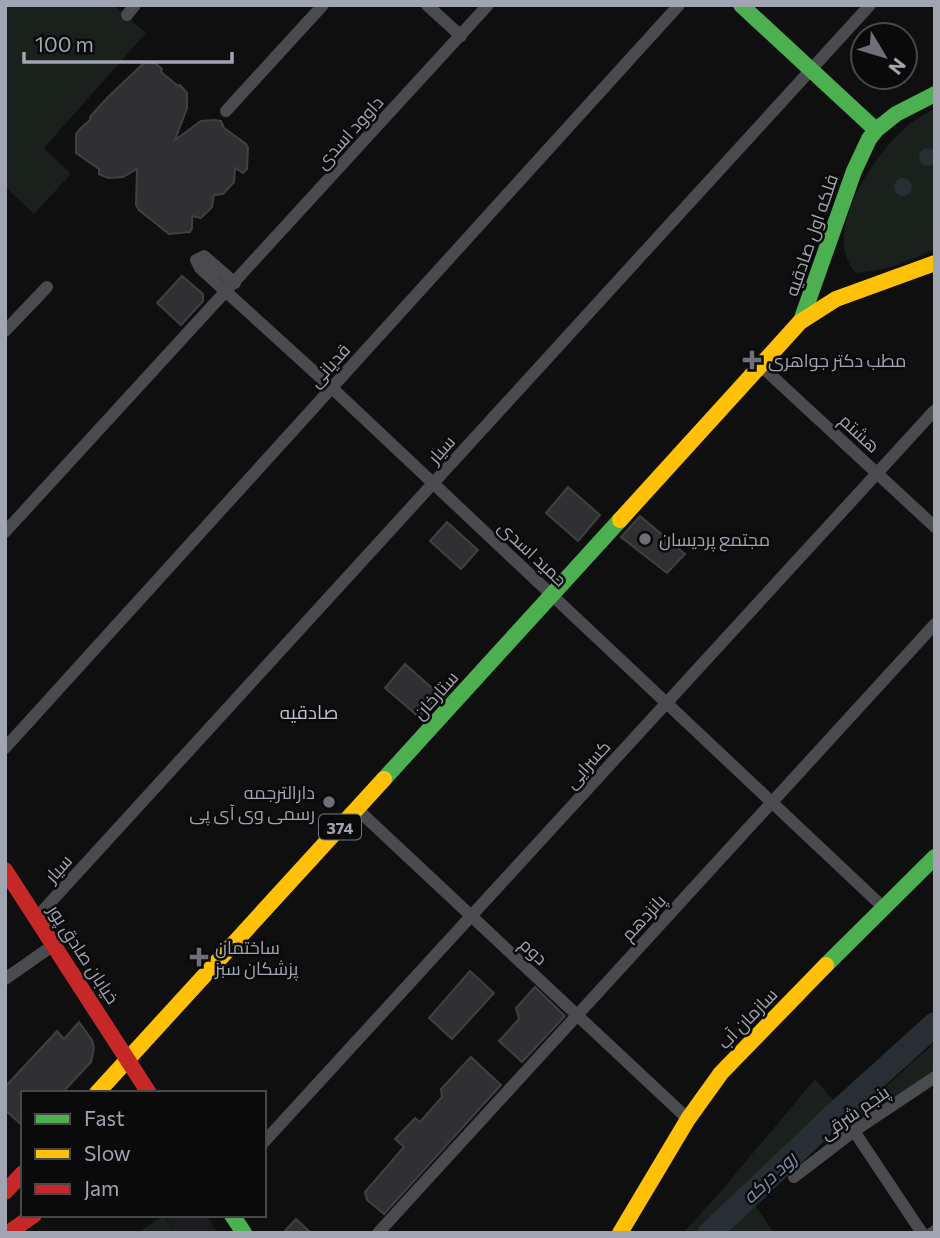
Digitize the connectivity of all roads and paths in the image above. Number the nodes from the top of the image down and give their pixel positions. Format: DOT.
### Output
graph roads {
  1 [pos="323,5"];
  2 [pos="427,5"];
  3 [pos="488,5"];
  4 [pos="679,5"];
  5 [pos="741,5"];
  6 [pos="870,5"];
  7 [pos="461,36"];
  8 [pos="811,70"];
  9 [pos="935,94"];
  10 [pos="226,111"];
  11 [pos="876,130"];
  12 [pos="935,263"];
  13 [pos="47,287"];
  14 [pos="230,287"];
  15 [pos="800,322"];
  16 [pos="5,331"];
  17 [pos="761,366"];
  18 [pos="332,388"];
  19 [pos="935,410"];
  20 [pos="877,473"];
  21 [pos="433,483"];
  22 [pos="935,527"];
  23 [pos="5,532"];
  24 [pos="552,595"];
  25 [pos="935,624"];
  26 [pos="667,703"];
  27 [pos="5,748"];
  28 [pos="772,803"];
  29 [pos="357,809"];
  30 [pos="935,857"];
  31 [pos="5,870"];
  32 [pos="883,908"];
  33 [pos="471,916"];
  34 [pos="37,917"];
  35 [pos="55,944"];
  36 [pos="5,979"];
  37 [pos="577,1015"];
  38 [pos="128,1059"];
  39 [pos="935,1077"];
  40 [pos="99,1091"];
  41 [pos="148,1091"];
  42 [pos="688,1119"];
  43 [pos="854,1131"];
  44 [pos="266,1140"];
  45 [pos="21,1175"];
  46 [pos="794,1177"];
  47 [pos="5,1192"];
  48 [pos="31,1217"];
  49 [pos="233,1217"];
  50 [pos="8,1233"];
  51 [pos="244,1233"];
  52 [pos="378,1233"];
  53 [pos="620,1233"];
  54 [pos="922,1233"];
  1 -- 10 [label="street"];
  2 -- 7 [label="street"];
  3 -- 7 [label="street, داوود اسدی"];
  4 -- 18 [label="street, قدیانی"];
  5 -- 8 [label="main road"];
  6 -- 8 [label="street, سیار"];
  7 -- 14 [label="street, داوود اسدی"];
  8 -- 11 [label="main road"];
  8 -- 21 [label="street, سیار"];
  9 -- 11 [label="main road, فلکه اول صادقیه"];
  11 -- 15 [label="main road, فلکه اول صادقیه"];
  12 -- 15 [label="main road, فلکه اول صادقیه"];
  13 -- 16 [label="street"];
  14 -- 18 [label="street, حمید اسدی"];
  14 -- 23 [label="street, داوود اسدی"];
  15 -- 17 [label="main road, ستارخان / 374"];
  17 -- 20 [label="street, هشتم"];
  17 -- 24 [label="main road, ستارخان / 374"];
  18 -- 21 [label="street, حمید اسدی"];
  18 -- 27 [label="street, قدیانی"];
  19 -- 20 [label="street, کسرایی"];
  20 -- 22 [label="street, هشتم"];
  20 -- 26 [label="street, کسرایی"];
  21 -- 24 [label="street, حمید اسدی"];
  21 -- 34 [label="street, سیار"];
  24 -- 26 [label="street, حمید اسدی"];
  24 -- 29 [label="main road, ستارخان / 374"];
  25 -- 28 [label="street, پانزدهم"];
  26 -- 28 [label="street, حمید اسدی"];
  26 -- 33 [label="street, کسرایی"];
  28 -- 32 [label="street, حمید اسدی"];
  28 -- 37 [label="street, پانزدهم"];
  29 -- 33 [label="street, دوم"];
  29 -- 38 [label="main road, ستارخان / 374"];
  30 -- 32 [label="main road, سازمان آب"];
  31 -- 34 [label="main road, خیابان صادق پور"];
  32 -- 42 [label="main road, سازمان آب"];
  33 -- 37 [label="street, دوم"];
  33 -- 44 [label="street, کسرایی"];
  34 -- 35 [label="main road, خیابان صادق پور"];
  35 -- 36 [label="street"];
  35 -- 38 [label="main road, خیابان صادق پور"];
  37 -- 42 [label="street, دوم"];
  37 -- 52 [label="street, پانزدهم"];
  38 -- 40 [label="main road, ستارخان / 374"];
  38 -- 41 [label="main road, خیابان صادق پور"];
  39 -- 43 [label="street, پنجم شرقی"];
  42 -- 53 [label="main road, سازمان آب"];
  43 -- 46 [label="street, پنجم شرقی"];
  43 -- 54 [label="street"];
  45 -- 47 [label="main road"];
  48 -- 50 [label="main road"];
  49 -- 51 [label="main road"];
}
